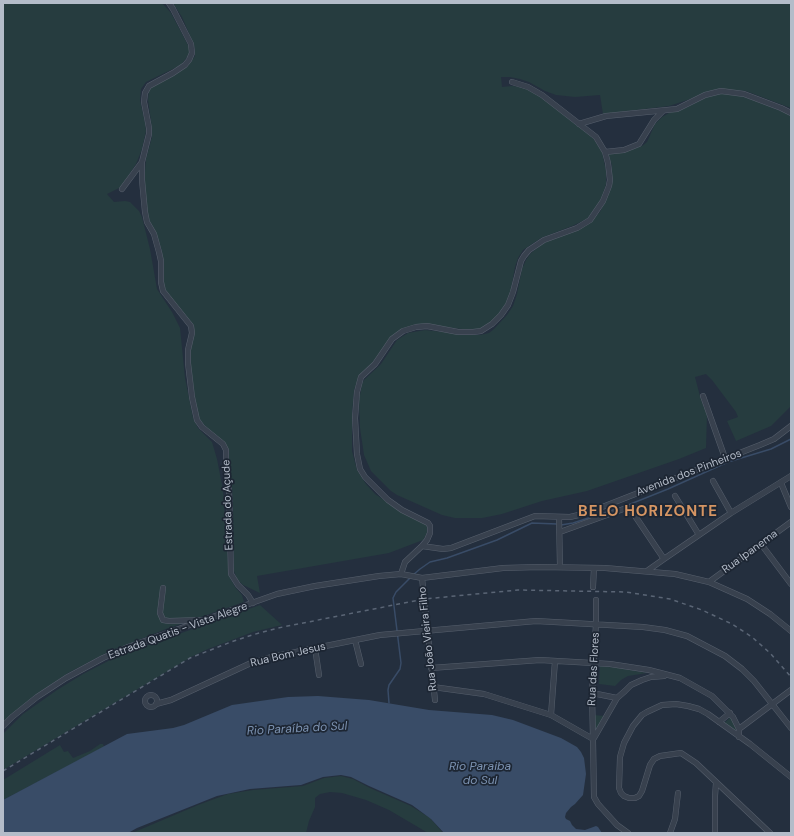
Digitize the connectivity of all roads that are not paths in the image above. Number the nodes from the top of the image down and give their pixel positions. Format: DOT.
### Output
graph roads {
  1 [pos="169,3"];
  2 [pos="512,82"];
  3 [pos="663,111"];
  4 [pos="791,113"];
  5 [pos="579,124"];
  6 [pos="605,152"];
  7 [pos="142,162"];
  8 [pos="122,189"];
  9 [pos="703,396"];
  10 [pos="791,426"];
  11 [pos="725,458"];
  12 [pos="791,476"];
  13 [pos="713,481"];
  14 [pos="781,483"];
  15 [pos="676,496"];
  16 [pos="791,508"];
  17 [pos="732,513"];
  18 [pos="559,519"];
  19 [pos="791,522"];
  20 [pos="560,530"];
  21 [pos="699,535"];
  22 [pos="762,544"];
  23 [pos="422,546"];
  24 [pos="664,558"];
  25 [pos="560,567"];
  26 [pos="594,568"];
  27 [pos="648,571"];
  28 [pos="403,575"];
  29 [pos="421,578"];
  30 [pos="709,582"];
  31 [pos="791,584"];
  32 [pos="593,587"];
  33 [pos="163,588"];
  34 [pos="596,600"];
  35 [pos="253,603"];
  36 [pos="205,620"];
  37 [pos="596,624"];
  38 [pos="428,630"];
  39 [pos="791,631"];
  40 [pos="355,640"];
  41 [pos="315,648"];
  42 [pos="555,661"];
  43 [pos="593,662"];
  44 [pos="361,664"];
  45 [pos="431,668"];
  46 [pos="319,675"];
  47 [pos="673,676"];
  48 [pos="433,687"];
  49 [pos="791,690"];
  50 [pos="592,693"];
  51 [pos="617,698"];
  52 [pos="435,700"];
  53 [pos="156,704"];
  54 [pos="772,704"];
  55 [pos="730,713"];
  56 [pos="551,715"];
  57 [pos="719,722"];
  58 [pos="3,726"];
  59 [pos="791,728"];
  60 [pos="739,729"];
  61 [pos="740,737"];
  62 [pos="593,739"];
  63 [pos="791,778"];
  64 [pos="716,783"];
  65 [pos="678,793"];
  66 [pos="628,833"];
  67 [pos="670,833"];
  68 [pos="715,833"];
  69 [pos="770,833"];
  1 -- 7 [label="street, Estrada do Açude"];
  2 -- 5 [label="street"];
  3 -- 4 [label="street"];
  3 -- 5 [label="street"];
  3 -- 6 [label="street"];
  5 -- 6 [label="street"];
  6 -- 23 [label="street"];
  7 -- 8 [label="street"];
  7 -- 35 [label="street, Estrada do Açude"];
  9 -- 11 [label="street"];
  10 -- 11 [label="street, Avenida dos Pinheiros"];
  11 -- 18 [label="street, Avenida dos Pinheiros"];
  12 -- 14 [label="street"];
  13 -- 17 [label="street"];
  14 -- 16 [label="street"];
  14 -- 17 [label="street"];
  15 -- 21 [label="street"];
  17 -- 21 [label="street"];
  18 -- 20 [label="street"];
  18 -- 23 [label="street, Avenida dos Pinheiros"];
  19 -- 22 [label="street, Rua Ipanema"];
  20 -- 24 [label="street"];
  20 -- 25 [label="street"];
  21 -- 24 [label="street"];
  22 -- 30 [label="street, Rua Ipanema"];
  22 -- 31 [label="street"];
  23 -- 28 [label="street"];
  24 -- 27 [label="street"];
  25 -- 26 [label="street, Estrada Quatis - Vista Alegre"];
  25 -- 29 [label="street, Estrada Quatis - Vista Alegre"];
  26 -- 27 [label="street, Estrada Quatis - Vista Alegre"];
  26 -- 32 [label="street"];
  27 -- 30 [label="street, Estrada Quatis - Vista Alegre"];
  28 -- 29 [label="street, Estrada Quatis - Vista Alegre"];
  28 -- 35 [label="street, Estrada Quatis - Vista Alegre"];
  29 -- 38 [label="street, Rua João Vieira Filho"];
  30 -- 39 [label="street, Estrada Quatis - Vista Alegre"];
  33 -- 36 [label="street"];
  34 -- 37 [label="street, Rua das Flores"];
  35 -- 36 [label="street, Estrada Quatis - Vista Alegre"];
  36 -- 58 [label="street, Estrada Quatis - Vista Alegre"];
  37 -- 38 [label="street, Rua Bom Jesus"];
  37 -- 43 [label="street, Rua das Flores"];
  37 -- 54 [label="street, Rua Bom Jesus"];
  38 -- 40 [label="street, Rua Bom Jesus"];
  38 -- 45 [label="street, Rua João Vieira Filho"];
  40 -- 41 [label="street, Rua Bom Jesus"];
  40 -- 44 [label="street"];
  41 -- 46 [label="street"];
  41 -- 53 [label="street, Rua Bom Jesus"];
  42 -- 43 [label="street"];
  42 -- 45 [label="street"];
  42 -- 56 [label="street"];
  43 -- 47 [label="street"];
  43 -- 50 [label="street, Rua das Flores"];
  45 -- 48 [label="street, Rua João Vieira Filho"];
  47 -- 51 [label="street"];
  47 -- 55 [label="street"];
  48 -- 52 [label="street, Rua João Vieira Filho"];
  48 -- 56 [label="street"];
  49 -- 54 [label="street"];
  50 -- 51 [label="street"];
  50 -- 62 [label="street, Rua das Flores"];
  51 -- 62 [label="street"];
  54 -- 59 [label="street, Rua Bom Jesus"];
  54 -- 60 [label="street"];
  55 -- 57 [label="street"];
  55 -- 60 [label="street"];
  56 -- 62 [label="street"];
  57 -- 61 [label="street"];
  57 -- 64 [label="street"];
  60 -- 61 [label="street"];
  61 -- 63 [label="street"];
  62 -- 66 [label="street, Rua das Flores"];
  64 -- 68 [label="street"];
  64 -- 69 [label="street"];
  65 -- 67 [label="street"];
}
